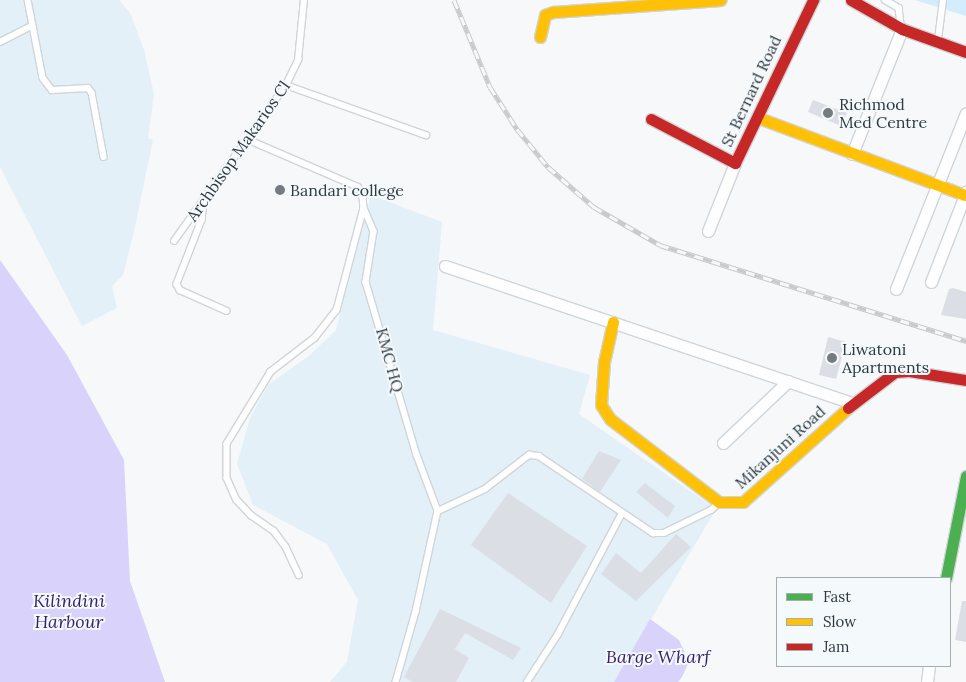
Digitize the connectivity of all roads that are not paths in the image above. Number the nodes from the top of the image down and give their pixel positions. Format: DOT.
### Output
graph roads {
  1 [pos="28,0"];
  2 [pos="304,0"];
  3 [pos="721,0"];
  4 [pos="813,0"];
  5 [pos="851,0"];
  6 [pos="885,0"];
  7 [pos="943,0"];
  8 [pos="32,26"];
  9 [pos="902,30"];
  10 [pos="540,37"];
  11 [pos="0,42"];
  12 [pos="938,42"];
  13 [pos="966,52"];
  14 [pos="286,86"];
  15 [pos="966,113"];
  16 [pos="759,118"];
  17 [pos="650,119"];
  18 [pos="426,135"];
  19 [pos="249,140"];
  20 [pos="852,154"];
  21 [pos="104,157"];
  22 [pos="735,163"];
  23 [pos="937,185"];
  24 [pos="965,193"];
  25 [pos="205,200"];
  26 [pos="364,208"];
  27 [pos="708,231"];
  28 [pos="174,241"];
  29 [pos="445,266"];
  30 [pos="931,282"];
  31 [pos="896,289"];
  32 [pos="227,311"];
  33 [pos="613,322"];
  34 [pos="966,380"];
  35 [pos="788,381"];
  36 [pos="853,403"];
  37 [pos="723,443"];
  38 [pos="966,476"];
  39 [pos="719,502"];
  40 [pos="438,511"];
  41 [pos="622,513"];
  42 [pos="300,576"];
  43 [pos="946,577"];
  44 [pos="929,667"];
  45 [pos="396,682"];
  46 [pos="527,682"];
  47 [pos="926,682"];
  1 -- 8 [label="lane"];
  2 -- 14 [label="lane, Archbisop Makarios Cl"];
  3 -- 10 [label="street"];
  4 -- 16 [label="street, St Bernard Road"];
  5 -- 9 [label="street"];
  6 -- 9 [label="lane"];
  7 -- 12 [label="lane"];
  8 -- 11 [label="lane"];
  8 -- 21 [label="lane"];
  9 -- 12 [label="street"];
  9 -- 20 [label="street"];
  12 -- 13 [label="street"];
  14 -- 18 [label="lane"];
  14 -- 19 [label="lane, Archbisop Makarios Cl"];
  15 -- 23 [label="street"];
  16 -- 20 [label="street"];
  16 -- 22 [label="street, St Bernard Road"];
  17 -- 22 [label="street, St Bernard Road"];
  19 -- 25 [label="lane, Archbisop Makarios Cl"];
  19 -- 26 [label="lane, KMC HQ"];
  20 -- 23 [label="street"];
  22 -- 27 [label="street"];
  23 -- 24 [label="street"];
  23 -- 31 [label="street"];
  24 -- 30 [label="street"];
  25 -- 28 [label="lane, Archbisop Makarios Cl"];
  25 -- 32 [label="lane"];
  26 -- 40 [label="lane, KMC HQ"];
  26 -- 42 [label="lane"];
  29 -- 33 [label="street"];
  33 -- 35 [label="street"];
  33 -- 39 [label="street"];
  34 -- 36 [label="street, Mikanjuni Road"];
  35 -- 36 [label="street"];
  35 -- 37 [label="street"];
  36 -- 39 [label="street, Mikanjuni Road"];
  38 -- 43 [label="street"];
  39 -- 41 [label="lane"];
  40 -- 41 [label="lane"];
  40 -- 45 [label="lane"];
  41 -- 46 [label="lane"];
  44 -- 47 [label="street"];
}
